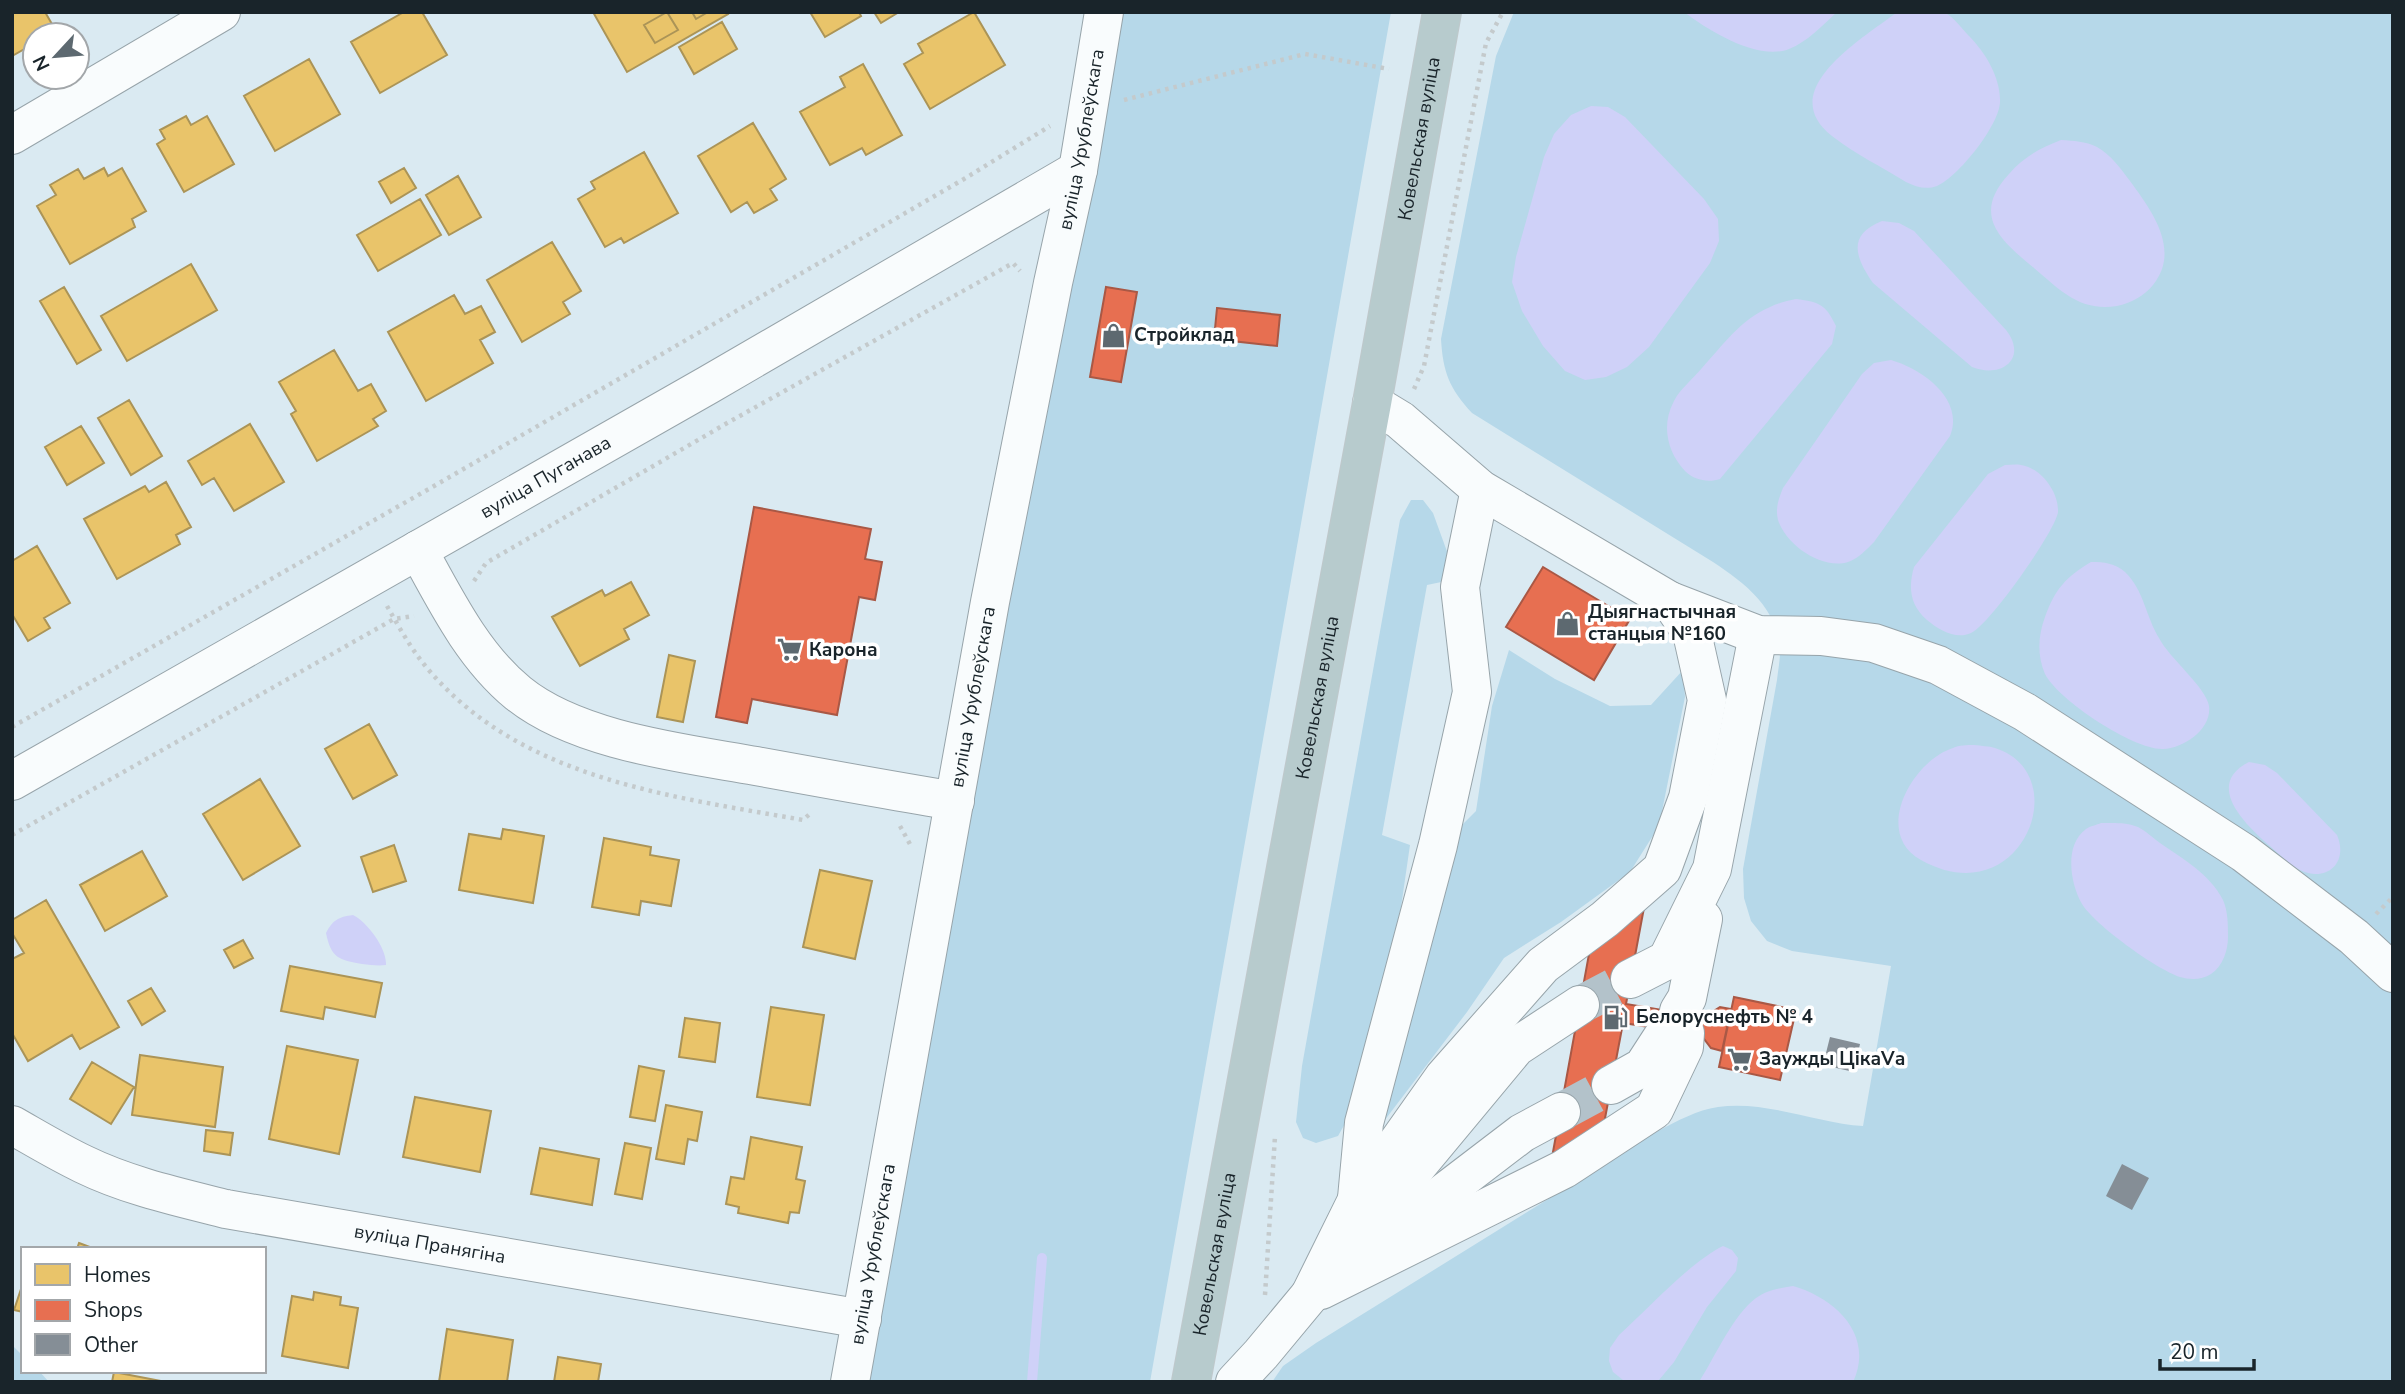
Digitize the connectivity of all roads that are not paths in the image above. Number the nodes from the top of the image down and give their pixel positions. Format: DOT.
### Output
graph roads {
  1 [pos="222,12"];
  2 [pos="1104,12"];
  3 [pos="1462,12"];
  4 [pos="1439,28"];
  5 [pos="12,135"];
  6 [pos="1078,170"];
  7 [pos="1386,412"];
  8 [pos="1480,489"];
  9 [pos="418,550"];
  10 [pos="1670,601"];
  11 [pos="1758,635"];
  12 [pos="12,781"];
  13 [pos="955,802"];
  14 [pos="1712,869"];
  15 [pos="2393,973"];
  16 [pos="1630,979"];
  17 [pos="1580,1005"];
  18 [pos="1681,1017"];
  19 [pos="1611,1085"];
  20 [pos="1560,1112"];
  21 [pos="12,1125"];
  22 [pos="1357,1200"];
  23 [pos="1310,1295"];
  24 [pos="862,1319"];
  25 [pos="850,1382"];
  26 [pos="1191,1382"];
  27 [pos="1235,1382"];
  1 -- 5 [label="street"];
  2 -- 6 [label="street, вуліца Урублеўскага"];
  3 -- 4 [label="highway"];
  4 -- 7 [label="highway, Ковельская вуліца"];
  6 -- 9 [label="street, вуліца Пуганава"];
  6 -- 13 [label="street, вуліца Урублеўскага"];
  7 -- 8 [label="street"];
  7 -- 26 [label="highway, Ковельская вуліца"];
  8 -- 10 [label="street"];
  8 -- 22 [label="street"];
  9 -- 12 [label="street, вуліца Пуганава"];
  9 -- 13 [label="street"];
  10 -- 11 [label="street"];
  10 -- 22 [label="street"];
  11 -- 14 [label="street"];
  11 -- 15 [label="street"];
  13 -- 24 [label="street, вуліца Урублеўскага"];
  14 -- 16 [label="street"];
  14 -- 18 [label="street"];
  17 -- 23 [label="street"];
  18 -- 19 [label="street"];
  18 -- 23 [label="street"];
  20 -- 23 [label="street"];
  21 -- 24 [label="street, вуліца Пранягіна"];
  22 -- 23 [label="street"];
  23 -- 27 [label="street"];
  24 -- 25 [label="street, вуліца Урублеўскага"];
}
